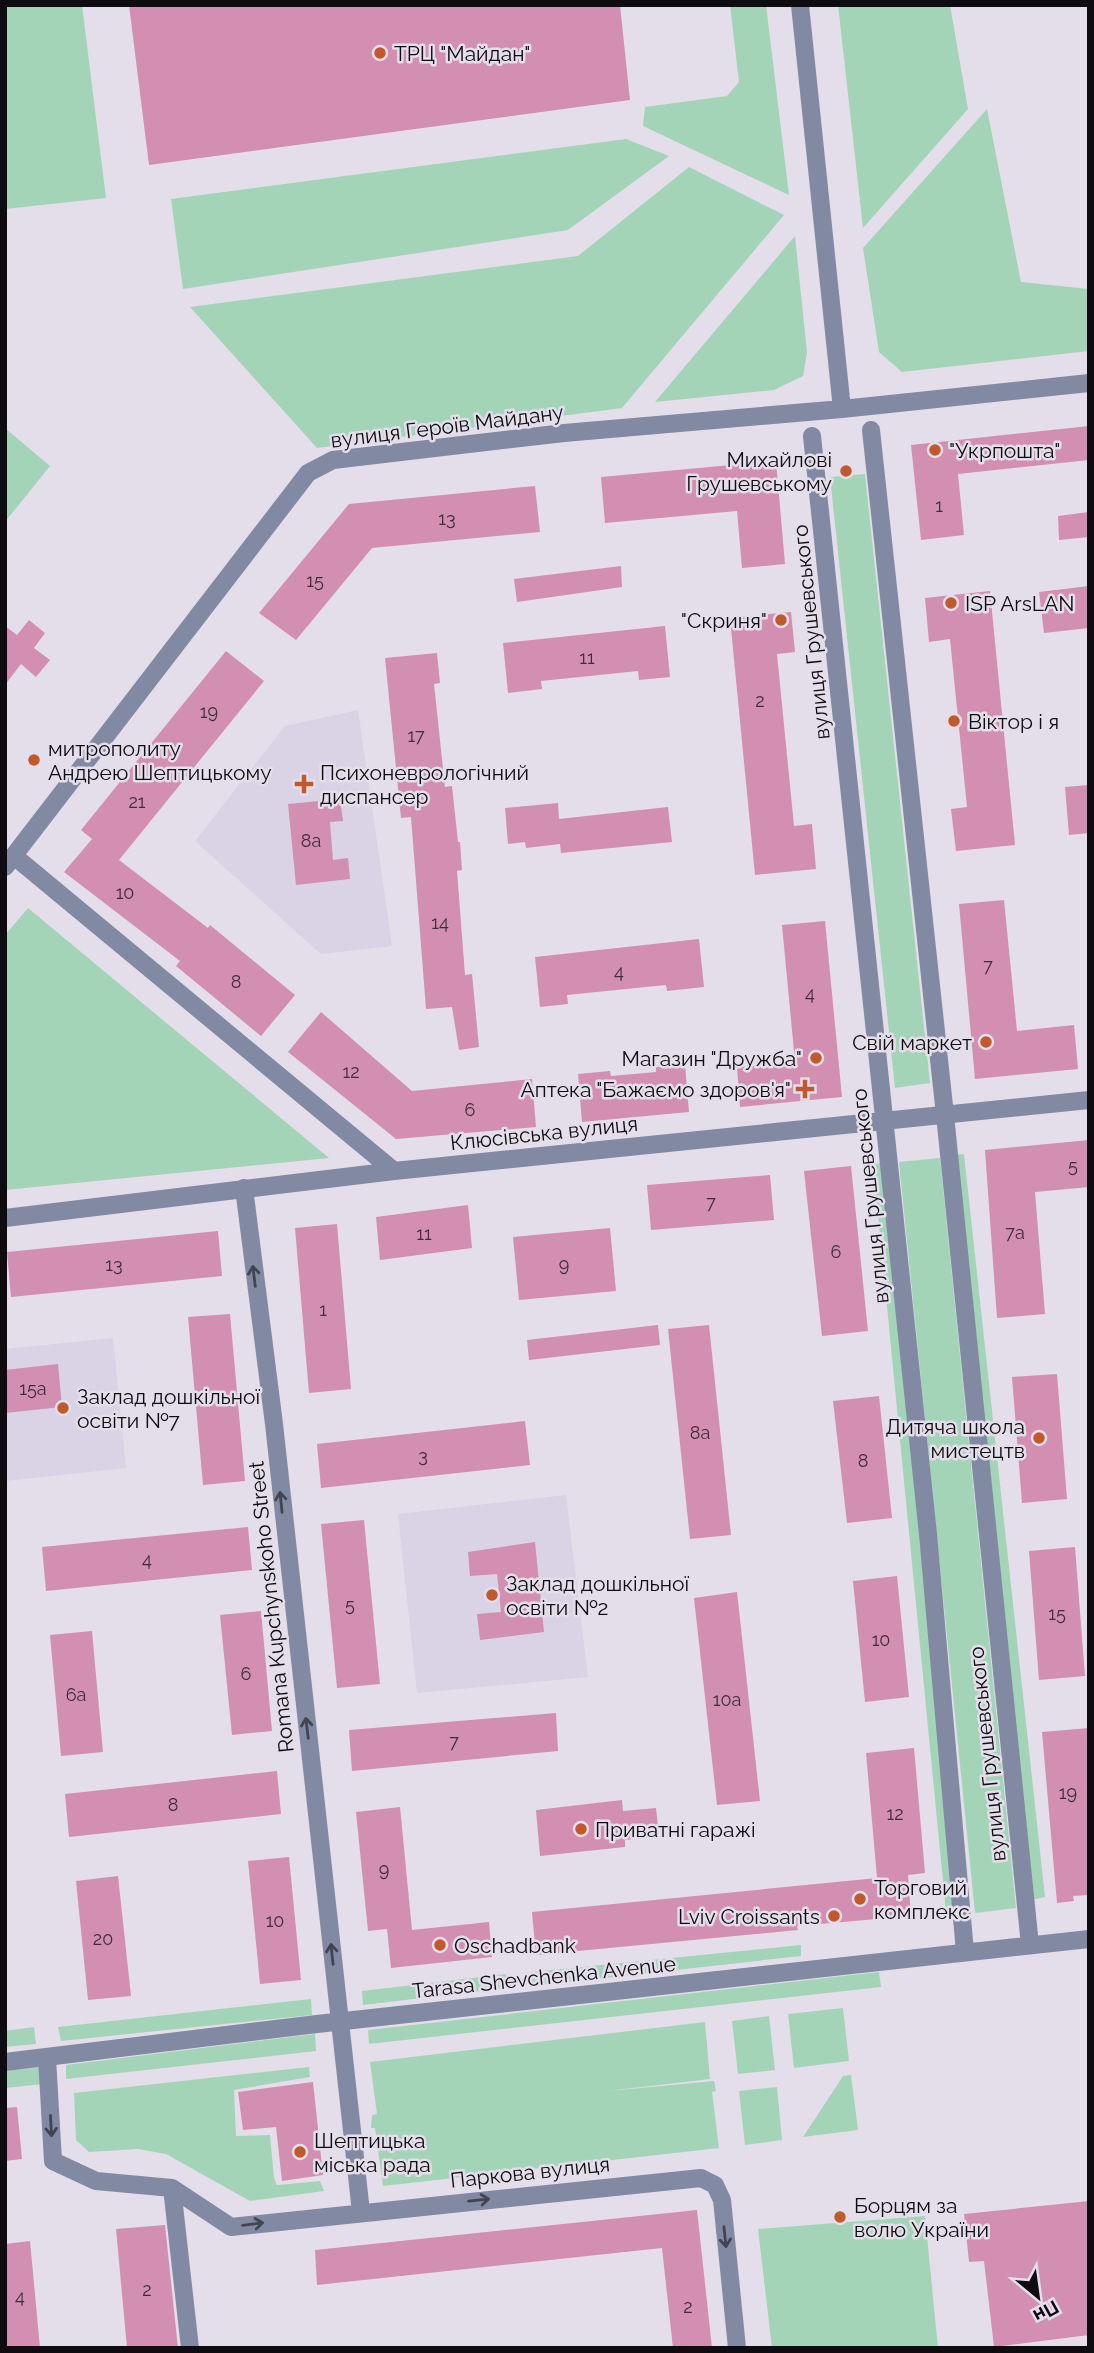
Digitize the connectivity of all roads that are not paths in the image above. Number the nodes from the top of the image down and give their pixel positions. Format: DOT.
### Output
graph roads {
  1 [pos="800,5"];
  2 [pos="1089,383"];
  3 [pos="842,409"];
  4 [pos="871,430"];
  5 [pos="812,436"];
  6 [pos="9,862"];
  7 [pos="1089,1100"];
  8 [pos="946,1115"];
  9 [pos="886,1122"];
  10 [pos="394,1171"];
  11 [pos="244,1188"];
  12 [pos="5,1218"];
  13 [pos="1089,1939"];
  14 [pos="1030,1945"];
  15 [pos="965,1952"];
  16 [pos="338,2022"];
  17 [pos="47,2058"];
  18 [pos="5,2063"];
  19 [pos="172,2188"];
  20 [pos="360,2212"];
  21 [pos="190,2348"];
  22 [pos="737,2348"];
  1 -- 3 [label="street"];
  2 -- 3 [label="street, вулиця Героїв Майдану"];
  3 -- 6 [label="street, вулиця Героїв Майдану"];
  4 -- 8 [label="street, вулиця Грушевського"];
  5 -- 9 [label="street, вулиця Грушевського"];
  6 -- 10 [label="street"];
  7 -- 8 [label="street, Клюсівська вулиця"];
  8 -- 9 [label="street, Клюсівська вулиця"];
  8 -- 14 [label="street, вулиця Грушевського"];
  9 -- 10 [label="street, Клюсівська вулиця"];
  9 -- 15 [label="street, вулиця Грушевського"];
  10 -- 11 [label="street, Клюсівська вулиця"];
  11 -- 12 [label="street, Клюсівська вулиця"];
  16 -- 11 [label="street, Romana Kupchynskoho Street, one-way"];
  13 -- 14 [label="street, Tarasa Shevchenka Avenue"];
  14 -- 15 [label="street, Tarasa Shevchenka Avenue"];
  15 -- 16 [label="street, Tarasa Shevchenka Avenue"];
  16 -- 17 [label="street, Tarasa Shevchenka Avenue"];
  16 -- 20 [label="street, Romana Kupchynskoho Street"];
  17 -- 18 [label="street, Tarasa Shevchenka Avenue"];
  17 -- 19 [label="street, Паркова вулиця, one-way"];
  19 -- 20 [label="street, Паркова вулиця, one-way"];
  19 -- 21 [label="street"];
  20 -- 22 [label="street, Паркова вулиця, one-way"];
}
